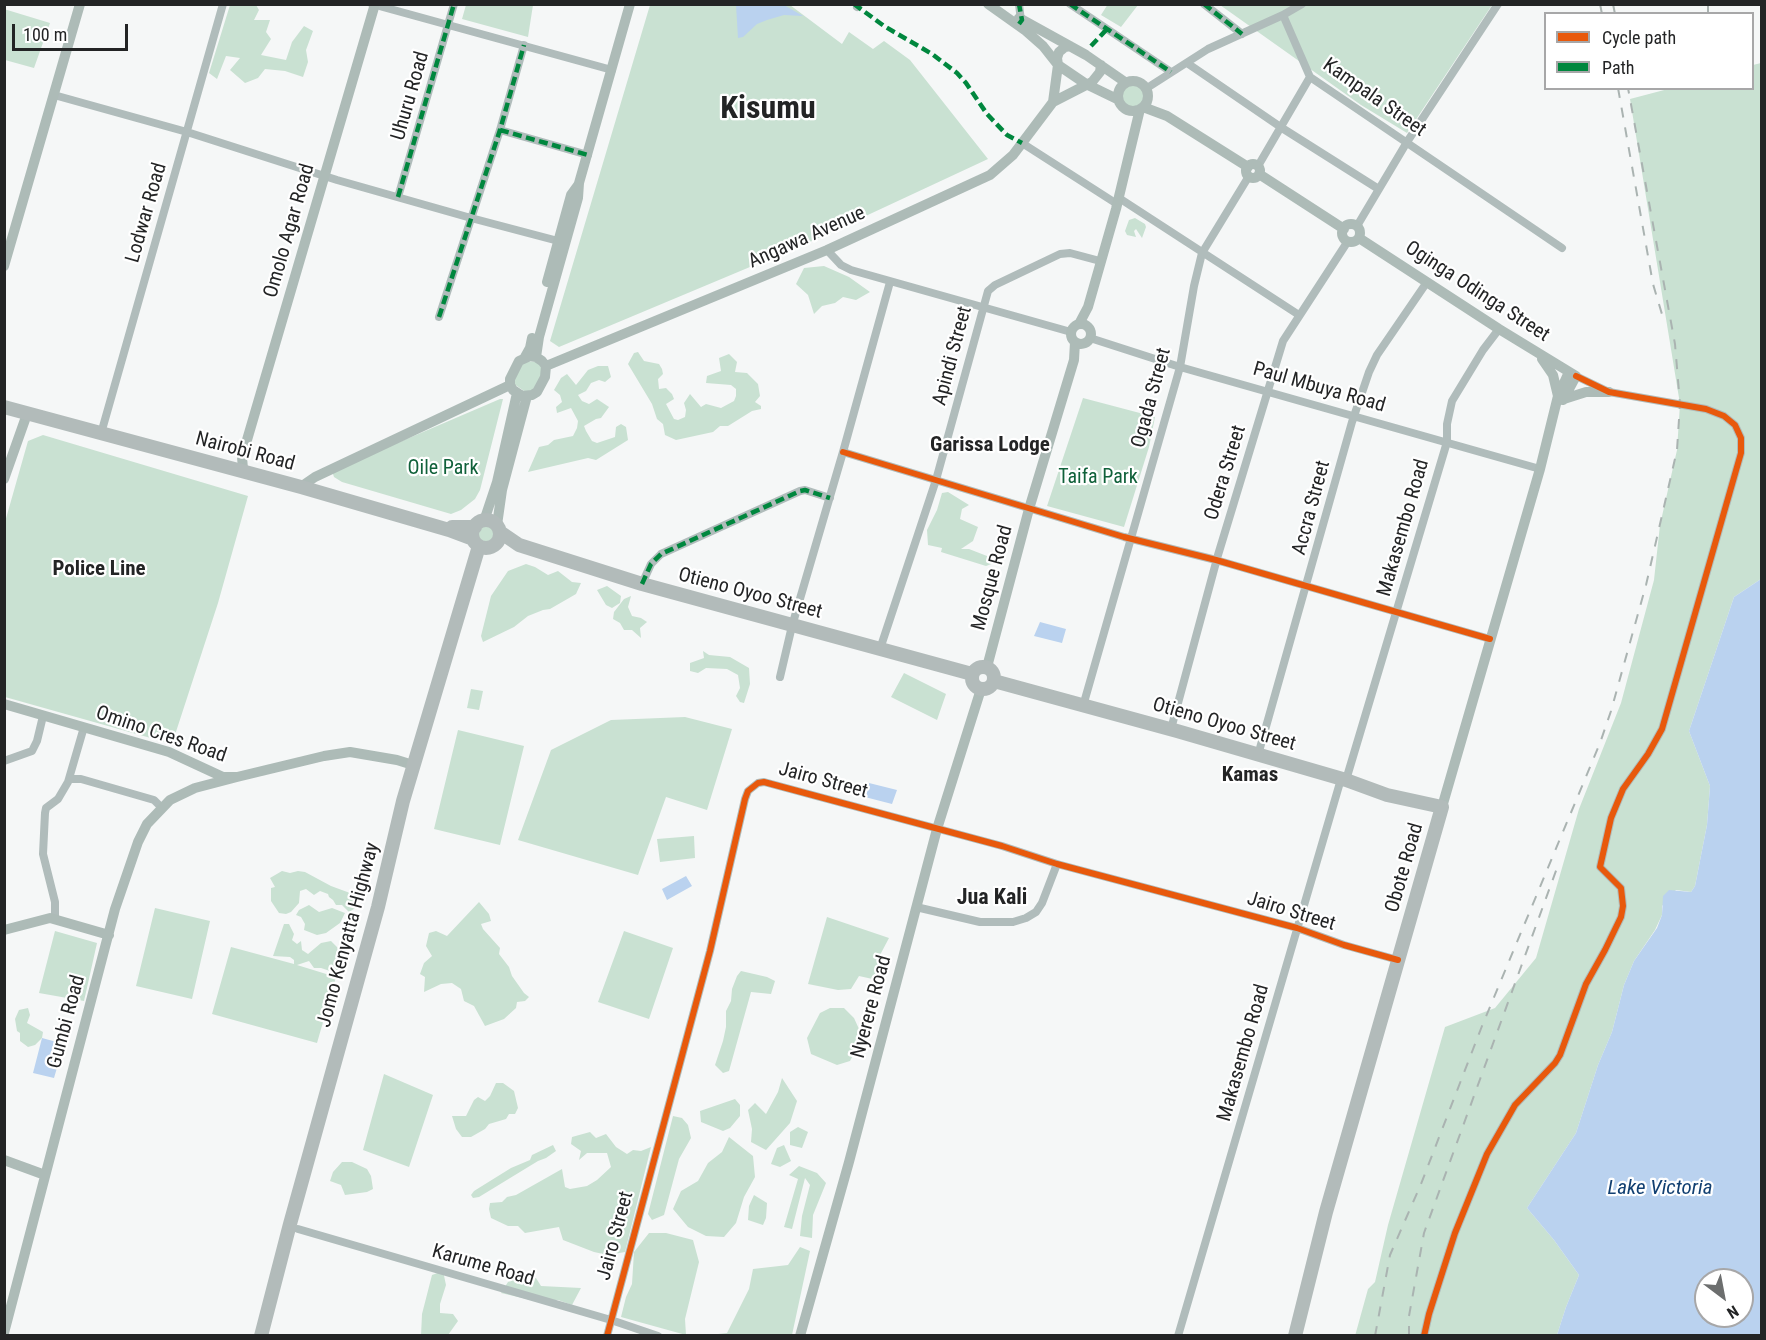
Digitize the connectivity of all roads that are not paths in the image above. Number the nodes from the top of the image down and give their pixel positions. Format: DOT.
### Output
graph roads {
  1 [pos="80,4"];
  2 [pos="223,4"];
  3 [pos="454,4"];
  4 [pos="630,4"];
  5 [pos="988,4"];
  6 [pos="999,4"];
  7 [pos="1019,4"];
  8 [pos="1070,4"];
  9 [pos="1203,4"];
  10 [pos="1302,4"];
  11 [pos="1498,4"];
  12 [pos="374,5"];
  13 [pos="1283,15"];
  14 [pos="1020,22"];
  15 [pos="449,25"];
  16 [pos="1242,34"];
  17 [pos="524,45"];
  18 [pos="1070,46"];
  19 [pos="1187,63"];
  20 [pos="1058,65"];
  21 [pos="1101,65"];
  22 [pos="612,70"];
  23 [pos="1171,72"];
  24 [pos="1310,77"];
  25 [pos="1125,82"];
  26 [pos="1086,84"];
  27 [pos="1146,88"];
  28 [pos="54,95"];
  29 [pos="1117,99"];
  30 [pos="1053,102"];
  31 [pos="1139,109"];
  32 [pos="1167,116"];
  33 [pos="1282,128"];
  34 [pos="500,130"];
  35 [pos="187,132"];
  36 [pos="1407,142"];
  37 [pos="1022,143"];
  38 [pos="588,155"];
  39 [pos="1254,171"];
  40 [pos="325,176"];
  41 [pos="1377,188"];
  42 [pos="398,197"];
  43 [pos="1118,201"];
  44 [pos="471,218"];
  45 [pos="1356,226"];
  46 [pos="1344,229"];
  47 [pos="8,237"];
  48 [pos="1353,240"];
  49 [pos="563,242"];
  50 [pos="1562,248"];
  51 [pos="827,250"];
  52 [pos="1202,253"];
  53 [pos="1100,261"];
  54 [pos="4,266"];
  55 [pos="890,282"];
  56 [pos="1426,282"];
  57 [pos="982,309"];
  58 [pos="1299,315"];
  59 [pos="440,317"];
  60 [pos="1498,329"];
  61 [pos="1081,335"];
  62 [pos="1539,354"];
  63 [pos="531,357"];
  64 [pos="546,366"];
  65 [pos="1180,367"];
  66 [pos="1572,374"];
  67 [pos="1268,391"];
  68 [pos="518,392"];
  69 [pos="1609,392"];
  70 [pos="1561,398"];
  71 [pos="4,405"];
  72 [pos="27,414"];
  73 [pos="1355,415"];
  74 [pos="102,430"];
  75 [pos="1447,442"];
  76 [pos="843,453"];
  77 [pos="243,469"];
  78 [pos="1540,469"];
  79 [pos="4,479"];
  80 [pos="936,480"];
  81 [pos="302,486"];
  82 [pos="830,498"];
  83 [pos="1029,509"];
  84 [pos="486,535"];
  85 [pos="1131,538"];
  86 [pos="1216,560"];
  87 [pos="642,584"];
  88 [pos="1307,587"];
  89 [pos="1397,612"];
  90 [pos="792,626"];
  91 [pos="1490,639"];
  92 [pos="880,649"];
  93 [pos="987,667"];
  94 [pos="972,674"];
  95 [pos="780,677"];
  96 [pos="994,681"];
  97 [pos="981,689"];
  98 [pos="4,704"];
  99 [pos="1083,706"];
  100 [pos="43,716"];
  101 [pos="84,727"];
  102 [pos="1171,729"];
  103 [pos="1258,755"];
  104 [pos="4,761"];
  105 [pos="417,766"];
  106 [pos="237,777"];
  107 [pos="69,778"];
  108 [pos="1343,780"];
  109 [pos="1443,807"];
  110 [pos="162,808"];
  111 [pos="937,829"];
  112 [pos="1057,864"];
  113 [pos="916,907"];
  114 [pos="55,918"];
  115 [pos="1297,928"];
  116 [pos="4,930"];
  117 [pos="109,935"];
  118 [pos="1398,960"];
  119 [pos="4,1160"];
  120 [pos="45,1175"];
  121 [pos="298,1228"];
  122 [pos="611,1320"];
  123 [pos="4,1333"];
  124 [pos="261,1335"];
  125 [pos="270,1335"];
  126 [pos="607,1335"];
  127 [pos="658,1335"];
  128 [pos="800,1335"];
  129 [pos="1178,1335"];
  130 [pos="1295,1335"];
  131 [pos="1424,1335"];
  1 -- 28 [label="main road"];
  2 -- 35 [label="street, Lodwar Road"];
  3 -- 15 [label="street, Uhuru Road"];
  4 -- 22 [label="main road"];
  5 -- 14 [label="main road"];
  6 -- 14 [label="main road"];
  7 -- 14 [label="street"];
  8 -- 23 [label="street"];
  9 -- 16 [label="street"];
  10 -- 13 [label="street"];
  11 -- 36 [label="street"];
  12 -- 15 [label="street"];
  12 -- 40 [label="main road, Omolo Agar Road"];
  13 -- 16 [label="street"];
  13 -- 24 [label="street, Kampala Street"];
  14 -- 18 [label="main road"];
  14 -- 20 [label="main road"];
  15 -- 17 [label="street"];
  15 -- 42 [label="street, Uhuru Road"];
  16 -- 19 [label="street"];
  17 -- 22 [label="street"];
  17 -- 34 [label="street"];
  18 -- 20 [label="main road"];
  18 -- 21 [label="main road"];
  19 -- 23 [label="street"];
  19 -- 33 [label="street"];
  20 -- 26 [label="main road"];
  20 -- 30 [label="main road, Angawa Avenue"];
  21 -- 25 [label="main road"];
  21 -- 26 [label="main road"];
  22 -- 38 [label="main road"];
  23 -- 27 [label="street"];
  24 -- 33 [label="street, Ogada Street"];
  24 -- 36 [label="street, Kampala Street"];
  25 -- 27 [label="main road"];
  25 -- 29 [label="main road"];
  26 -- 29 [label="main road"];
  26 -- 30 [label="main road, Angawa Avenue"];
  27 -- 31 [label="main road"];
  27 -- 32 [label="main road"];
  28 -- 35 [label="street"];
  28 -- 47 [label="main road"];
  29 -- 31 [label="main road"];
  30 -- 37 [label="main road, Angawa Avenue"];
  31 -- 32 [label="main road"];
  31 -- 43 [label="main road, Mosque Road"];
  32 -- 39 [label="main road"];
  33 -- 39 [label="street, Ogada Street"];
  33 -- 41 [label="street"];
  34 -- 38 [label="street"];
  34 -- 44 [label="street"];
  35 -- 40 [label="street"];
  35 -- 74 [label="street, Lodwar Road"];
  36 -- 41 [label="street"];
  36 -- 50 [label="street, Kampala Street"];
  37 -- 43 [label="street"];
  37 -- 51 [label="main road, Angawa Avenue"];
  38 -- 49 [label="main road"];
  39 -- 46 [label="main road"];
  39 -- 52 [label="street, Ogada Street"];
  40 -- 42 [label="street"];
  40 -- 77 [label="main road, Omolo Agar Road"];
  41 -- 45 [label="street"];
  42 -- 44 [label="street"];
  43 -- 52 [label="street"];
  43 -- 53 [label="main road, Mosque Road"];
  44 -- 49 [label="street"];
  44 -- 59 [label="street"];
  45 -- 46 [label="main road"];
  45 -- 48 [label="main road"];
  46 -- 48 [label="main road"];
  47 -- 54 [label="main road"];
  48 -- 56 [label="main road, Oginga Odinga Street"];
  48 -- 58 [label="street, Odera Street"];
  49 -- 63 [label="main road"];
  51 -- 55 [label="street, Paul Mbuya Road"];
  51 -- 64 [label="main road, Angawa Avenue"];
  52 -- 58 [label="street"];
  52 -- 65 [label="street, Ogada Street"];
  53 -- 57 [label="street, Apindi Street"];
  53 -- 61 [label="main road, Mosque Road"];
  55 -- 57 [label="street, Paul Mbuya Road"];
  55 -- 76 [label="street"];
  56 -- 60 [label="main road, Oginga Odinga Street"];
  56 -- 73 [label="street, Accra Street"];
  57 -- 61 [label="street, Paul Mbuya Road"];
  57 -- 80 [label="street, Apindi Street"];
  58 -- 67 [label="street, Odera Street"];
  60 -- 62 [label="main road, Oginga Odinga Street"];
  60 -- 75 [label="street, Makasembo Road"];
  61 -- 65 [label="street, Paul Mbuya Road"];
  61 -- 83 [label="main road, Mosque Road"];
  62 -- 66 [label="main road, Oginga Odinga Street"];
  62 -- 70 [label="main road"];
  63 -- 64 [label="main road"];
  63 -- 68 [label="main road"];
  64 -- 68 [label="main road"];
  65 -- 67 [label="street, Paul Mbuya Road"];
  65 -- 85 [label="street, Ogada Street"];
  66 -- 69 [label="street"];
  66 -- 70 [label="main road, Obote Road"];
  67 -- 73 [label="street, Paul Mbuya Road"];
  67 -- 86 [label="street, Odera Street"];
  68 -- 81 [label="main road"];
  68 -- 84 [label="main road"];
  69 -- 70 [label="main road"];
  69 -- 131 [label="street"];
  70 -- 78 [label="main road, Obote Road"];
  71 -- 72 [label="highway, Nairobi Road"];
  71 -- 74 [label="highway, Nairobi Road"];
  72 -- 79 [label="main road"];
  72 -- 84 [label="highway, Nairobi Road"];
  73 -- 75 [label="street, Paul Mbuya Road"];
  73 -- 88 [label="street, Accra Street"];
  74 -- 77 [label="highway, Nairobi Road"];
  75 -- 78 [label="street, Paul Mbuya Road"];
  75 -- 89 [label="street, Makasembo Road"];
  76 -- 80 [label="street"];
  76 -- 82 [label="street"];
  77 -- 81 [label="highway, Nairobi Road"];
  78 -- 91 [label="main road, Obote Road"];
  80 -- 83 [label="street"];
  80 -- 92 [label="street, Apindi Street"];
  81 -- 84 [label="highway, Nairobi Road"];
  82 -- 87 [label="street"];
  82 -- 90 [label="street"];
  83 -- 85 [label="street"];
  83 -- 93 [label="main road, Mosque Road"];
  84 -- 87 [label="highway, Otieno Oyoo Street"];
  84 -- 105 [label="highway, Jomo Kenyatta Highway"];
  85 -- 86 [label="street"];
  85 -- 99 [label="street, Ogada Street"];
  86 -- 88 [label="street"];
  86 -- 102 [label="street, Odera Street"];
  87 -- 90 [label="highway, Otieno Oyoo Street"];
  88 -- 89 [label="street"];
  88 -- 103 [label="street, Accra Street"];
  89 -- 91 [label="street"];
  89 -- 108 [label="street, Makasembo Road"];
  90 -- 92 [label="highway, Otieno Oyoo Street"];
  90 -- 95 [label="street"];
  91 -- 109 [label="main road, Obote Road"];
  92 -- 94 [label="highway, Otieno Oyoo Street"];
  93 -- 94 [label="highway"];
  93 -- 96 [label="highway"];
  94 -- 97 [label="highway"];
  96 -- 97 [label="highway"];
  96 -- 99 [label="highway, Otieno Oyoo Street"];
  97 -- 111 [label="main road, Nyerere Road"];
  98 -- 100 [label="main road, Omino Cres Road"];
  99 -- 102 [label="highway, Otieno Oyoo Street"];
  100 -- 101 [label="main road, Omino Cres Road"];
  100 -- 104 [label="street"];
  101 -- 106 [label="main road, Omino Cres Road"];
  101 -- 107 [label="street"];
  102 -- 103 [label="highway, Otieno Oyoo Street"];
  103 -- 108 [label="highway, Otieno Oyoo Street"];
  105 -- 106 [label="main road, Omino Cres Road"];
  105 -- 121 [label="highway, Jomo Kenyatta Highway"];
  105 -- 124 [label="highway, Jomo Kenyatta Highway"];
  106 -- 110 [label="main road, Gumbi Road"];
  107 -- 110 [label="street"];
  107 -- 114 [label="street"];
  108 -- 109 [label="highway, Otieno Oyoo Street"];
  108 -- 115 [label="street, Makasembo Road"];
  109 -- 118 [label="highway, Obote Road"];
  110 -- 117 [label="main road, Gumbi Road"];
  111 -- 112 [label="street, Jairo Street"];
  111 -- 113 [label="main road, Nyerere Road"];
  111 -- 122 [label="street, Jairo Street"];
  112 -- 113 [label="street"];
  112 -- 115 [label="street, Jairo Street"];
  113 -- 128 [label="main road, Nyerere Road"];
  114 -- 116 [label="main road"];
  114 -- 117 [label="main road"];
  115 -- 118 [label="street, Jairo Street"];
  115 -- 129 [label="street, Makasembo Road"];
  117 -- 120 [label="main road, Gumbi Road"];
  118 -- 130 [label="highway, Obote Road"];
  119 -- 120 [label="main road"];
  120 -- 123 [label="main road, Gumbi Road"];
  121 -- 122 [label="street, Karume Road"];
  121 -- 125 [label="highway, Jomo Kenyatta Highway"];
  122 -- 126 [label="street, Jairo Street"];
  122 -- 127 [label="street, Karume Road"];
}
